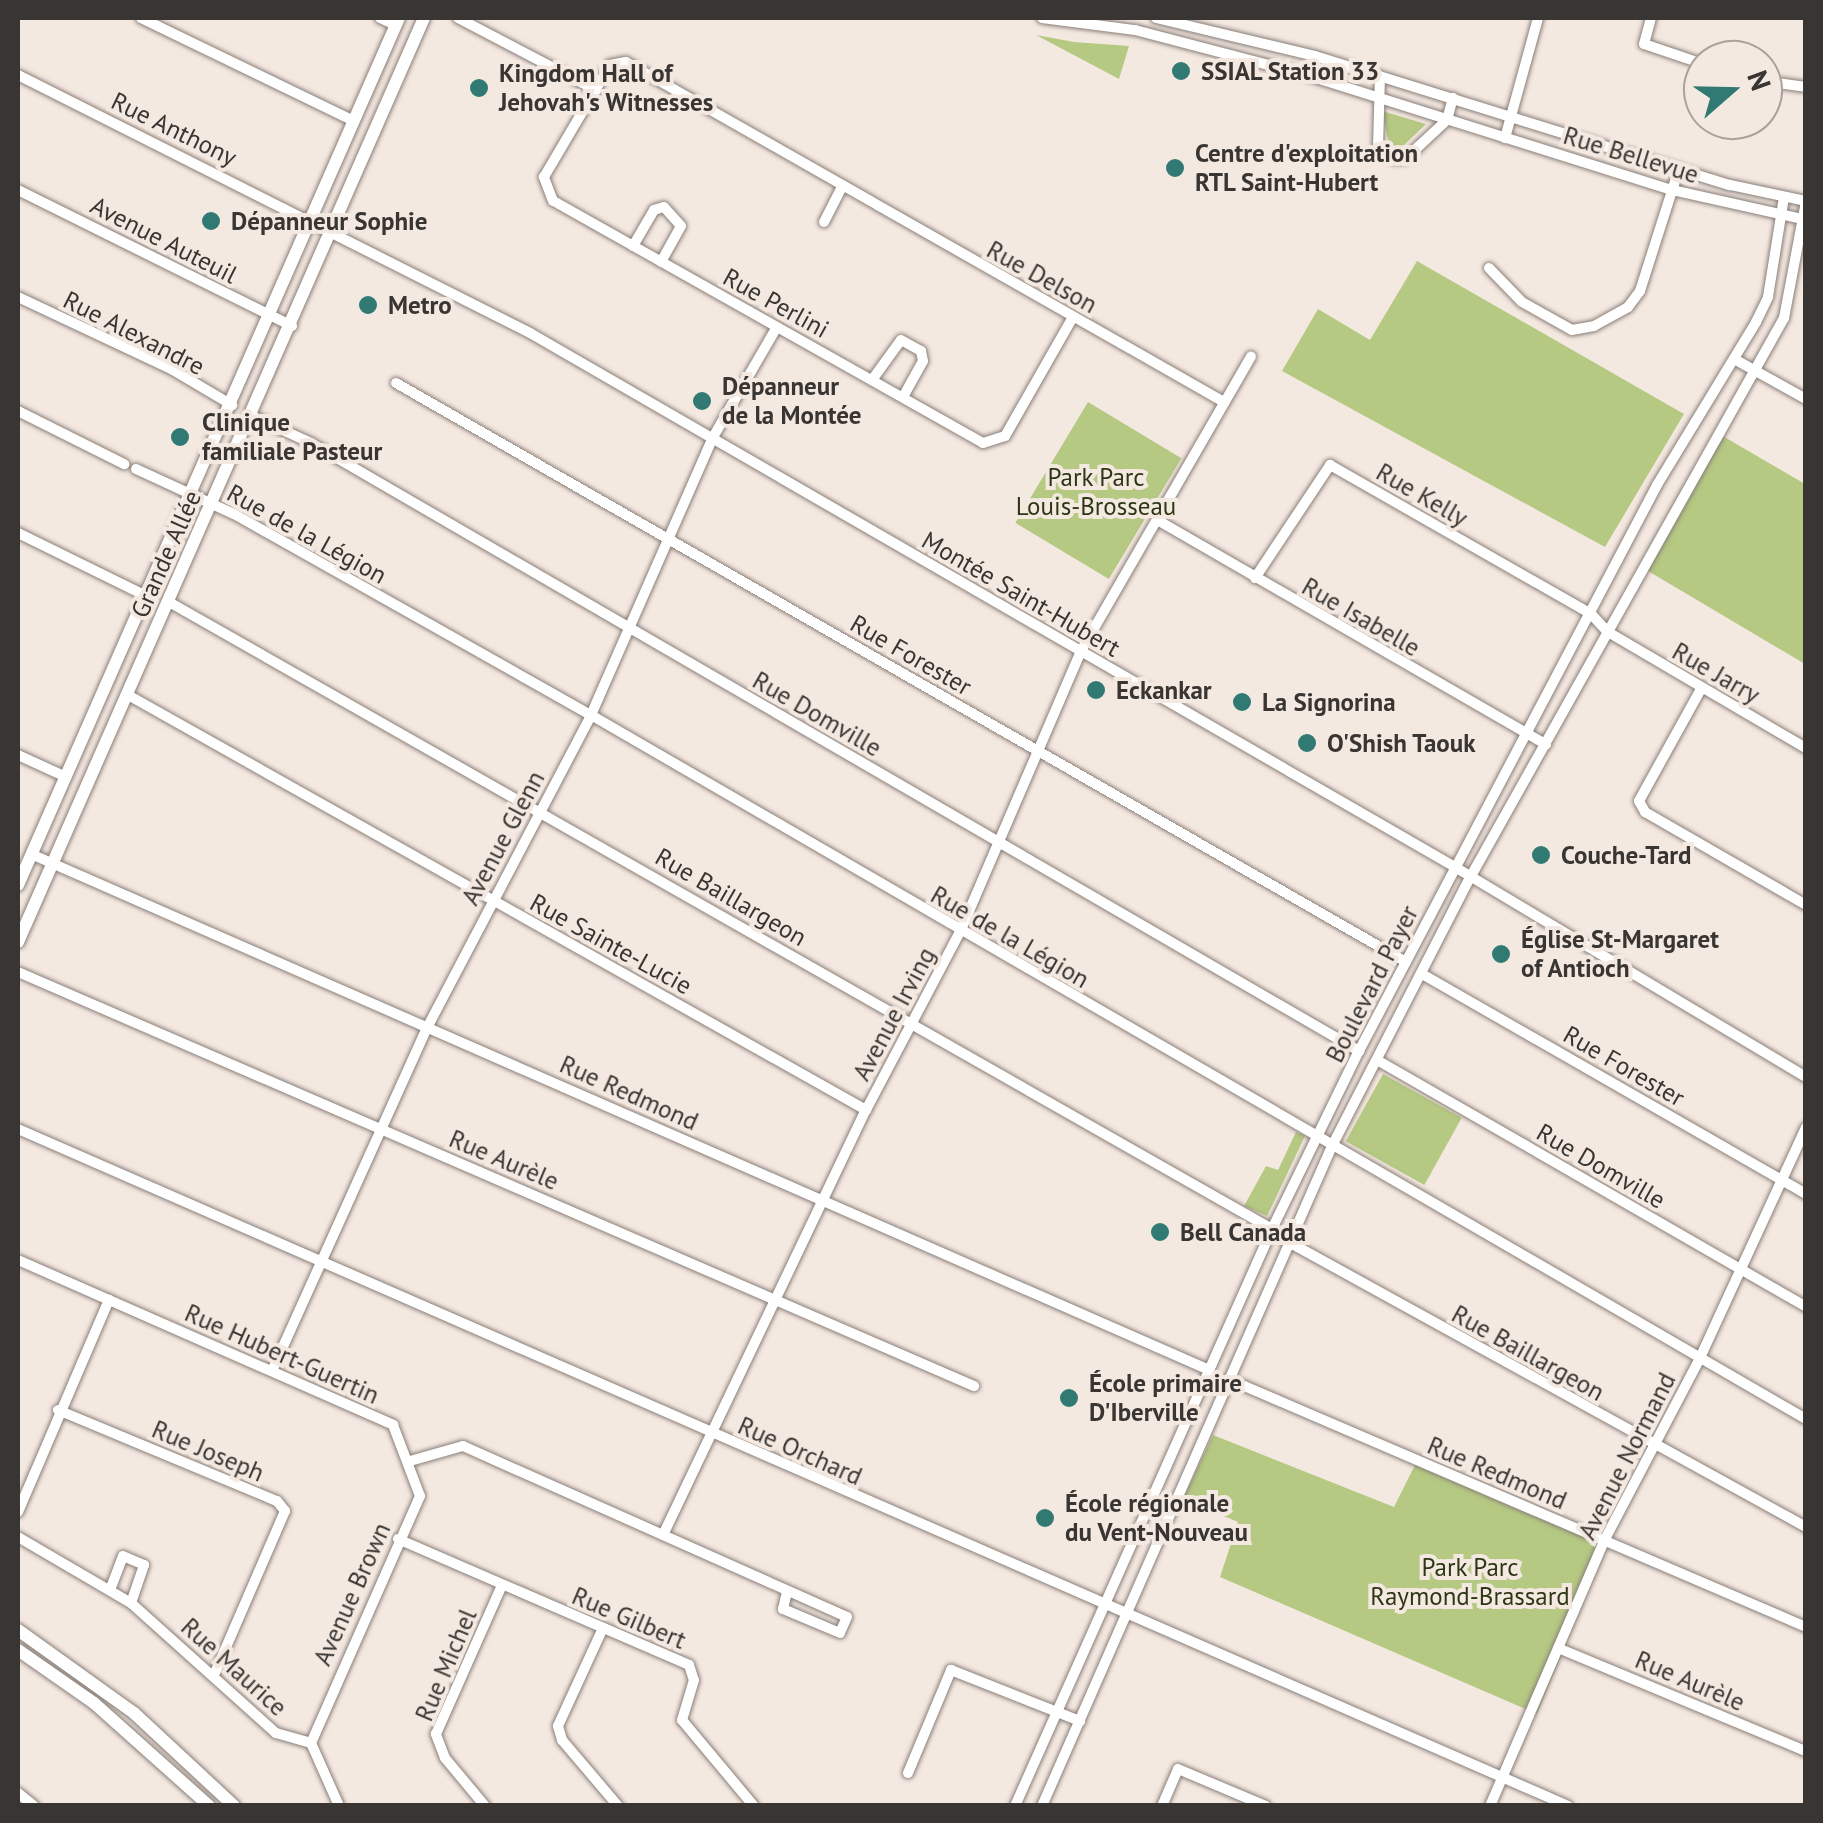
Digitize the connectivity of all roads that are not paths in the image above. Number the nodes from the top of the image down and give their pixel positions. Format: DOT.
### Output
graph roads {
  1 [pos="141,18"];
  2 [pos="380,18"];
  3 [pos="424,18"];
  4 [pos="458,18"];
  5 [pos="1042,18"];
  6 [pos="1156,18"];
  7 [pos="1538,18"];
  8 [pos="1651,18"];
  9 [pos="398,21"];
  10 [pos="1191,21"];
  11 [pos="1185,44"];
  12 [pos="1683,57"];
  13 [pos="18,75"];
  14 [pos="1380,76"];
  15 [pos="596,90"];
  16 [pos="1375,96"];
  17 [pos="1454,98"];
  18 [pos="1512,116"];
  19 [pos="1447,120"];
  20 [pos="354,121"];
  21 [pos="1506,138"];
  22 [pos="1679,169"];
  23 [pos="841,188"];
  24 [pos="18,190"];
  25 [pos="1672,190"];
  26 [pos="1784,197"];
  27 [pos="1806,201"];
  28 [pos="1780,217"];
  29 [pos="313,219"];
  30 [pos="1804,220"];
  31 [pos="824,222"];
  32 [pos="334,229"];
  33 [pos="633,246"];
  34 [pos="661,262"];
  35 [pos="1489,268"];
  36 [pos="18,297"];
  37 [pos="271,316"];
  38 [pos="1073,317"];
  39 [pos="292,326"];
  40 [pos="777,327"];
  41 [pos="1250,356"];
  42 [pos="1736,360"];
  43 [pos="1755,370"];
  44 [pos="872,380"];
  45 [pos="396,383"];
  46 [pos="903,398"];
  47 [pos="1806,400"];
  48 [pos="1224,402"];
  49 [pos="232,405"];
  50 [pos="18,411"];
  51 [pos="252,416"];
  52 [pos="712,439"];
  53 [pos="124,464"];
  54 [pos="136,469"];
  55 [pos="191,496"];
  56 [pos="212,504"];
  57 [pos="1159,520"];
  58 [pos="18,533"];
  59 [pos="667,537"];
  60 [pos="1255,578"];
  61 [pos="146,596"];
  62 [pos="170,602"];
  63 [pos="1591,614"];
  64 [pos="628,629"];
  65 [pos="1608,632"];
  66 [pos="1081,651"];
  67 [pos="1701,689"];
  68 [pos="128,695"];
  69 [pos="590,715"];
  70 [pos="1526,736"];
  71 [pos="1546,744"];
  72 [pos="1806,748"];
  73 [pos="1038,751"];
  74 [pos="18,755"];
  75 [pos="66,777"];
  76 [pos="541,812"];
  77 [pos="998,840"];
  78 [pos="31,854"];
  79 [pos="52,864"];
  80 [pos="1456,866"];
  81 [pos="1471,876"];
  82 [pos="18,885"];
  83 [pos="492,900"];
  84 [pos="1806,905"];
  85 [pos="960,932"];
  86 [pos="18,942"];
  87 [pos="1406,962"];
  88 [pos="18,972"];
  89 [pos="1422,974"];
  90 [pos="914,1024"];
  91 [pos="428,1026"];
  92 [pos="1359,1051"];
  93 [pos="1377,1060"];
  94 [pos="1806,1077"];
  95 [pos="866,1110"];
  96 [pos="1806,1127"];
  97 [pos="381,1128"];
  98 [pos="18,1129"];
  99 [pos="1318,1135"];
  100 [pos="1332,1146"];
  101 [pos="1782,1180"];
  102 [pos="1806,1194"];
  103 [pos="824,1200"];
  104 [pos="1272,1229"];
  105 [pos="1285,1240"];
  106 [pos="324,1259"];
  107 [pos="18,1260"];
  108 [pos="1742,1270"];
  109 [pos="109,1300"];
  110 [pos="778,1300"];
  111 [pos="1806,1306"];
  112 [pos="1699,1360"];
  113 [pos="1210,1370"];
  114 [pos="272,1372"];
  115 [pos="1228,1379"];
  116 [pos="974,1386"];
  117 [pos="58,1410"];
  118 [pos="1806,1419"];
  119 [pos="711,1433"];
  120 [pos="1654,1447"];
  121 [pos="410,1461"];
  122 [pos="18,1512"];
  123 [pos="1806,1527"];
  124 [pos="662,1534"];
  125 [pos="18,1537"];
  126 [pos="398,1539"];
  127 [pos="1604,1541"];
  128 [pos="502,1586"];
  129 [pos="110,1590"];
  130 [pos="787,1592"];
  131 [pos="131,1603"];
  132 [pos="1106,1608"];
  133 [pos="1128,1615"];
  134 [pos="603,1628"];
  135 [pos="1806,1628"];
  136 [pos="18,1630"];
  137 [pos="1558,1648"];
  138 [pos="18,1650"];
  139 [pos="214,1673"];
  140 [pos="1057,1714"];
  141 [pos="1080,1722"];
  142 [pos="312,1744"];
  143 [pos="1806,1751"];
  144 [pos="908,1773"];
  145 [pos="1500,1776"];
  146 [pos="18,1793"];
  147 [pos="34,1806"];
  148 [pos="209,1806"];
  149 [pos="234,1806"];
  150 [pos="339,1806"];
  151 [pos="485,1806"];
  152 [pos="618,1806"];
  153 [pos="754,1806"];
  154 [pos="1016,1806"];
  155 [pos="1042,1806"];
  156 [pos="1162,1806"];
  157 [pos="1266,1806"];
  158 [pos="1490,1806"];
  159 [pos="1568,1806"];
  1 -- 20 [label="street"];
  2 -- 9 [label="street"];
  3 -- 32 [label="main road, Grande Allée"];
  4 -- 15 [label="street"];
  5 -- 11 [label="street, Rue Bellevue"];
  6 -- 10 [label="street, Rue Bellevue"];
  7 -- 18 [label="street"];
  8 -- 12 [label="street"];
  9 -- 20 [label="main road, Grande Allée"];
  10 -- 11 [label="street"];
  10 -- 14 [label="street, Rue Bellevue"];
  11 -- 16 [label="street, Rue Bellevue"];
  13 -- 29 [label="street, Rue Anthony"];
  14 -- 16 [label="street"];
  14 -- 17 [label="street, Rue Bellevue"];
  15 -- 23 [label="street, Rue Delson"];
  15 -- 33 [label="street, Rue Perlini"];
  16 -- 19 [label="street, Rue Bellevue"];
  16 -- 19 [label="street"];
  17 -- 18 [label="street, Rue Bellevue"];
  17 -- 19 [label="street"];
  18 -- 21 [label="street"];
  18 -- 22 [label="street, Rue Bellevue"];
  19 -- 21 [label="street, Rue Bellevue"];
  20 -- 29 [label="main road, Grande Allée"];
  21 -- 25 [label="street, Rue Bellevue"];
  22 -- 25 [label="street"];
  22 -- 26 [label="street, Rue Bellevue"];
  23 -- 31 [label="street"];
  23 -- 38 [label="street, Rue Delson"];
  24 -- 37 [label="street, Avenue Auteuil"];
  25 -- 28 [label="street, Rue Bellevue"];
  25 -- 35 [label="street"];
  26 -- 27 [label="street, Rue Bellevue"];
  26 -- 28 [label="street, Boulevard Payer"];
  27 -- 30 [label="street, Boulevard Payer"];
  28 -- 30 [label="street, Rue Bellevue"];
  28 -- 42 [label="street, Boulevard Payer"];
  29 -- 32 [label="street, Montée Saint-Hubert"];
  29 -- 37 [label="main road, Grande Allée"];
  30 -- 43 [label="street, Boulevard Payer"];
  32 -- 39 [label="main road, Grande Allée"];
  32 -- 52 [label="street, Montée Saint-Hubert"];
  33 -- 34 [label="street, Rue Perlini"];
  33 -- 34 [label="street"];
  34 -- 40 [label="street, Rue Perlini"];
  36 -- 49 [label="street, Rue Alexandre"];
  37 -- 39 [label="street, Avenue Auteuil"];
  37 -- 49 [label="main road, Grande Allée"];
  38 -- 46 [label="street, Rue Perlini"];
  38 -- 48 [label="street, Rue Delson"];
  39 -- 51 [label="main road, Grande Allée"];
  40 -- 44 [label="street, Rue Perlini"];
  40 -- 52 [label="street, Avenue Glenn"];
  41 -- 48 [label="street, Avenue Irving"];
  42 -- 43 [label="street"];
  42 -- 63 [label="street, Boulevard Payer"];
  43 -- 47 [label="street"];
  43 -- 65 [label="street, Boulevard Payer"];
  44 -- 46 [label="street, Rue Perlini"];
  44 -- 46 [label="street"];
  45 -- 59 [label="street, Rue Forester"];
  48 -- 57 [label="street, Avenue Irving"];
  49 -- 55 [label="main road, Grande Allée"];
  50 -- 53 [label="street"];
  51 -- 56 [label="main road, Grande Allée"];
  51 -- 64 [label="street, Rue Domville"];
  52 -- 59 [label="street, Avenue Glenn"];
  52 -- 66 [label="street, Montée Saint-Hubert"];
  54 -- 55 [label="street, Rue de la Légion"];
  55 -- 56 [label="street, Rue de la Légion"];
  55 -- 61 [label="main road, Grande Allée"];
  56 -- 62 [label="main road, Grande Allée"];
  56 -- 69 [label="street, Rue de la Légion"];
  57 -- 60 [label="street, Rue Isabelle"];
  57 -- 66 [label="street, Avenue Irving"];
  58 -- 61 [label="street"];
  59 -- 64 [label="street, Avenue Glenn"];
  59 -- 73 [label="street, Rue Forester"];
  60 -- 63 [label="street, Rue Kelly"];
  60 -- 70 [label="street, Rue Isabelle"];
  61 -- 75 [label="main road, Grande Allée"];
  62 -- 68 [label="main road, Grande Allée"];
  62 -- 76 [label="street, Rue Baillargeon"];
  63 -- 65 [label="street, Rue Kelly"];
  63 -- 70 [label="street, Boulevard Payer"];
  64 -- 69 [label="street, Avenue Glenn"];
  64 -- 77 [label="street, Rue Domville"];
  65 -- 67 [label="street, Rue Jarry"];
  65 -- 71 [label="street, Boulevard Payer"];
  66 -- 73 [label="street, Avenue Irving"];
  66 -- 80 [label="street, Montée Saint-Hubert"];
  67 -- 72 [label="street, Rue Jarry"];
  67 -- 84 [label="street"];
  68 -- 79 [label="main road, Grande Allée"];
  68 -- 83 [label="street, Rue Sainte-Lucie"];
  69 -- 76 [label="street, Avenue Glenn"];
  69 -- 85 [label="street, Rue de la Légion"];
  70 -- 71 [label="street, Rue Isabelle"];
  70 -- 80 [label="street, Boulevard Payer"];
  71 -- 81 [label="street, Boulevard Payer"];
  73 -- 77 [label="street, Avenue Irving"];
  73 -- 87 [label="street, Rue Forester"];
  74 -- 75 [label="street"];
  75 -- 78 [label="main road, Grande Allée"];
  76 -- 83 [label="street, Avenue Glenn"];
  76 -- 90 [label="street, Rue Baillargeon"];
  77 -- 85 [label="street, Avenue Irving"];
  77 -- 92 [label="street, Rue Domville"];
  78 -- 79 [label="street, Rue Redmond"];
  78 -- 82 [label="main road, Grande Allée"];
  79 -- 86 [label="main road, Grande Allée"];
  79 -- 91 [label="street, Rue Redmond"];
  80 -- 81 [label="street, Montée Saint-Hubert"];
  80 -- 87 [label="street, Boulevard Payer"];
  81 -- 89 [label="street, Boulevard Payer"];
  81 -- 94 [label="street, Montée Saint-Hubert"];
  83 -- 91 [label="street, Avenue Glenn"];
  83 -- 95 [label="street, Rue Sainte-Lucie"];
  85 -- 90 [label="street, Avenue Irving"];
  85 -- 99 [label="street, Rue de la Légion"];
  87 -- 92 [label="street, Boulevard Payer"];
  88 -- 97 [label="street, Rue Aurèle"];
  89 -- 93 [label="street, Boulevard Payer"];
  89 -- 101 [label="street, Rue Forester"];
  90 -- 95 [label="street, Avenue Irving"];
  90 -- 104 [label="street, Rue Baillargeon"];
  91 -- 97 [label="street, Avenue Glenn"];
  91 -- 103 [label="street, Rue Redmond"];
  92 -- 99 [label="street, Boulevard Payer"];
  93 -- 100 [label="street, Boulevard Payer"];
  93 -- 108 [label="street, Rue Domville"];
  95 -- 103 [label="street, Avenue Irving"];
  96 -- 101 [label="street, Avenue Normand"];
  97 -- 106 [label="street, Avenue Glenn"];
  97 -- 110 [label="street, Rue Aurèle"];
  98 -- 106 [label="street, Rue Orchard"];
  99 -- 100 [label="street, Rue de la Légion"];
  99 -- 104 [label="street, Boulevard Payer"];
  100 -- 105 [label="street, Boulevard Payer"];
  100 -- 112 [label="street, Rue de la Légion"];
  101 -- 102 [label="street, Rue Forester"];
  101 -- 108 [label="street, Avenue Normand"];
  103 -- 110 [label="street, Avenue Irving"];
  103 -- 113 [label="street, Rue Redmond"];
  104 -- 113 [label="street, Boulevard Payer"];
  105 -- 115 [label="street, Boulevard Payer"];
  105 -- 120 [label="street, Rue Baillargeon"];
  106 -- 114 [label="street, Avenue Glenn"];
  106 -- 119 [label="street, Rue Orchard"];
  107 -- 109 [label="street, Rue Hubert-Guertin"];
  108 -- 111 [label="street, Rue Domville"];
  108 -- 112 [label="street, Avenue Normand"];
  109 -- 114 [label="street, Rue Hubert-Guertin"];
  109 -- 117 [label="street"];
  110 -- 116 [label="street, Rue Aurèle"];
  110 -- 119 [label="street, Avenue Irving"];
  112 -- 118 [label="street, Rue de la Légion"];
  112 -- 120 [label="street, Avenue Normand"];
  113 -- 132 [label="street, Boulevard Payer"];
  114 -- 121 [label="street, Rue Hubert-Guertin"];
  115 -- 127 [label="street, Rue Redmond"];
  115 -- 133 [label="street, Boulevard Payer"];
  117 -- 122 [label="street"];
  117 -- 139 [label="street, Rue Joseph"];
  119 -- 124 [label="street, Avenue Irving"];
  119 -- 132 [label="street, Rue Orchard"];
  120 -- 123 [label="street, Rue Baillargeon"];
  120 -- 127 [label="street, Avenue Normand"];
  121 -- 124 [label="street"];
  121 -- 126 [label="street, Avenue Brown"];
  124 -- 130 [label="street"];
  125 -- 129 [label="street, Rue Maurice"];
  126 -- 128 [label="street, Rue Gilbert"];
  126 -- 142 [label="street, Avenue Brown"];
  127 -- 135 [label="street, Rue Redmond"];
  127 -- 137 [label="street, Avenue Normand"];
  128 -- 134 [label="street, Rue Gilbert"];
  128 -- 151 [label="street, Rue Michel"];
  129 -- 131 [label="street, Rue Maurice"];
  129 -- 131 [label="street"];
  130 -- 130 [label="street"];
  131 -- 139 [label="street, Rue Maurice"];
  132 -- 133 [label="street, Rue Orchard"];
  132 -- 140 [label="street, Boulevard Payer"];
  133 -- 141 [label="street, Boulevard Payer"];
  133 -- 145 [label="street, Rue Orchard"];
  134 -- 152 [label="street"];
  134 -- 153 [label="street, Rue Gilbert"];
  136 -- 149 [label="main road"];
  137 -- 143 [label="street, Rue Aurèle"];
  137 -- 145 [label="street, Avenue Normand"];
  138 -- 148 [label="main road"];
  139 -- 142 [label="street, Rue Maurice"];
  140 -- 141 [label="street"];
  140 -- 144 [label="street"];
  140 -- 154 [label="street, Boulevard Payer"];
  141 -- 155 [label="street, Boulevard Payer"];
  142 -- 150 [label="street"];
  145 -- 158 [label="street, Avenue Normand"];
  145 -- 159 [label="street, Rue Orchard"];
  146 -- 147 [label="street"];
  156 -- 157 [label="street"];
}
